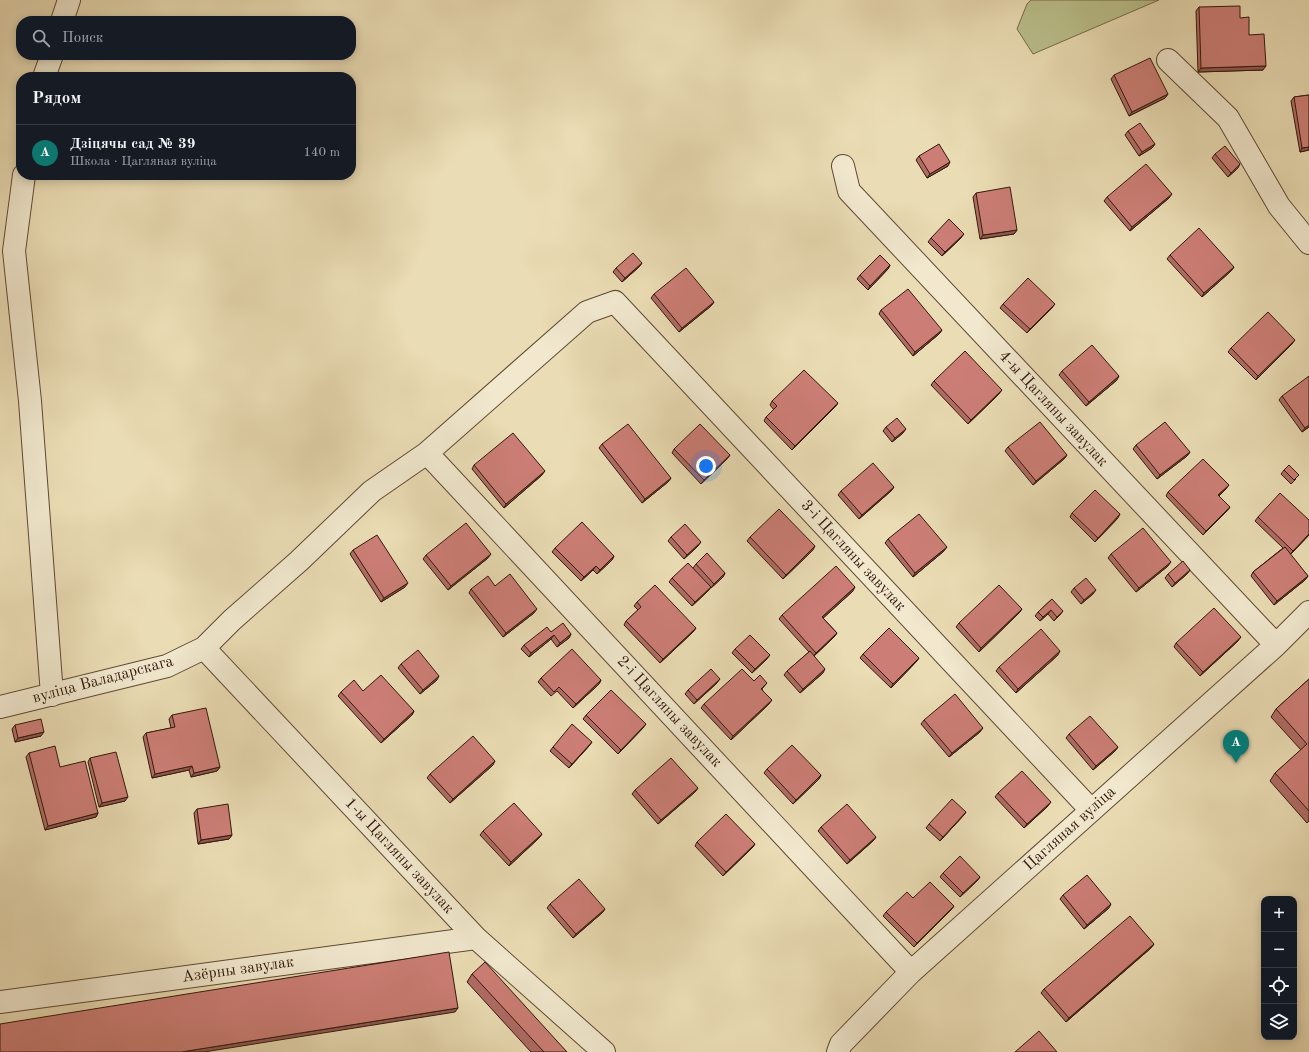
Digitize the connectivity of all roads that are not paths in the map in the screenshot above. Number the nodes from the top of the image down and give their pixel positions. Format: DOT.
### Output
graph roads {
  1 [pos="69,0"];
  2 [pos="64,16"];
  3 [pos="50,60"];
  4 [pos="1168,60"];
  5 [pos="46,72"];
  6 [pos="843,166"];
  7 [pos="23,180"];
  8 [pos="1309,243"];
  9 [pos="615,302"];
  10 [pos="426,453"];
  11 [pos="1309,612"];
  12 [pos="1276,645"];
  13 [pos="204,648"];
  14 [pos="52,695"];
  15 [pos="0,707"];
  16 [pos="1091,810"];
  17 [pos="476,938"];
  18 [pos="911,972"];
  19 [pos="0,1002"];
  20 [pos="604,1052"];
  21 [pos="838,1052"];
  1 -- 2 [label="street"];
  3 -- 5 [label="street"];
  4 -- 8 [label="street"];
  6 -- 12 [label="street, 4-ы Цагляны завулак"];
  7 -- 14 [label="street"];
  9 -- 10 [label="street, вуліца Валадарскага"];
  9 -- 16 [label="street, 3-і Цагляны завулак"];
  10 -- 13 [label="street, вуліца Валадарскага"];
  10 -- 18 [label="street, 2-і Цагляны завулак"];
  11 -- 12 [label="street, Цагляная вуліца"];
  12 -- 16 [label="street, Цагляная вуліца"];
  13 -- 14 [label="street, вуліца Валадарскага"];
  13 -- 17 [label="street, 1-ы Цагляны завулак"];
  14 -- 15 [label="street, вуліца Валадарскага"];
  16 -- 18 [label="street, Цагляная вуліца"];
  17 -- 19 [label="street, Азёрны завулак"];
  17 -- 20 [label="street, 1-ы Цагляны завулак"];
  18 -- 21 [label="street, Цагляная вуліца"];
}
